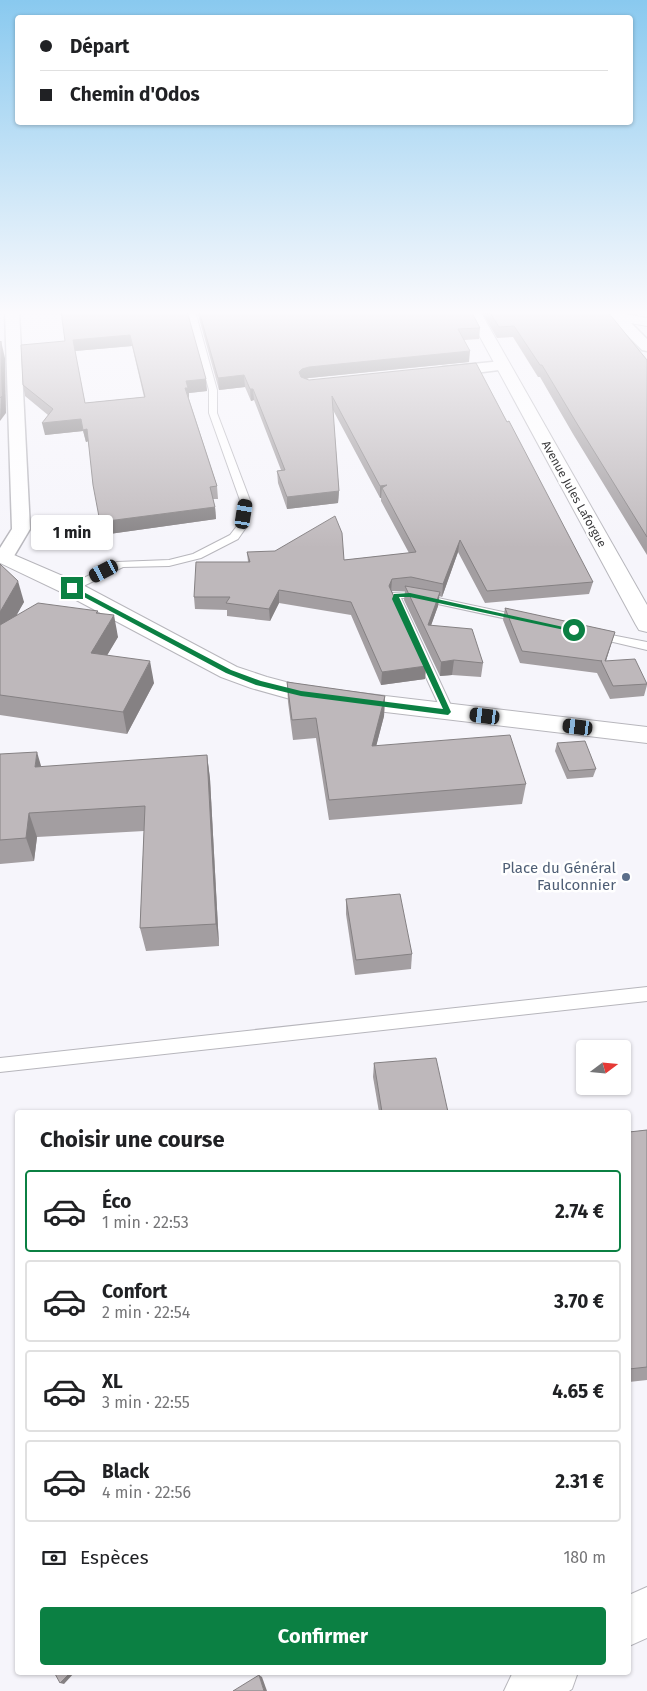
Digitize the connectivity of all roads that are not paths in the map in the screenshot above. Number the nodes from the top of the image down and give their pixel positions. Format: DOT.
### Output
graph roads {
  1 [pos="15,390"];
  2 [pos="213,390"];
  3 [pos="515,390"];
  4 [pos="2,556"];
  5 [pos="72,588"];
  6 [pos="533,621"];
  7 [pos="647,625"];
  8 [pos="580,632"];
  9 [pos="647,646"];
  10 [pos="448,712"];
  11 [pos="647,736"];
  12 [pos="647,994"];
  13 [pos="0,1065"];
  14 [pos="647,1610"];
  15 [pos="631,1621"];
  16 [pos="552,1675"];
  17 [pos="528,1691"];
  1 -- 4 [label="street"];
  2 -- 5 [label="lane"];
  3 -- 7 [label="street, Avenue Jules Laforgue"];
  4 -- 5 [label="street"];
  5 -- 10 [label="street"];
  6 -- 10 [label="lane"];
  8 -- 9 [label="lane"];
  10 -- 11 [label="street"];
  12 -- 13 [label="lane"];
  14 -- 15 [label="street"];
  16 -- 17 [label="street"];
}
